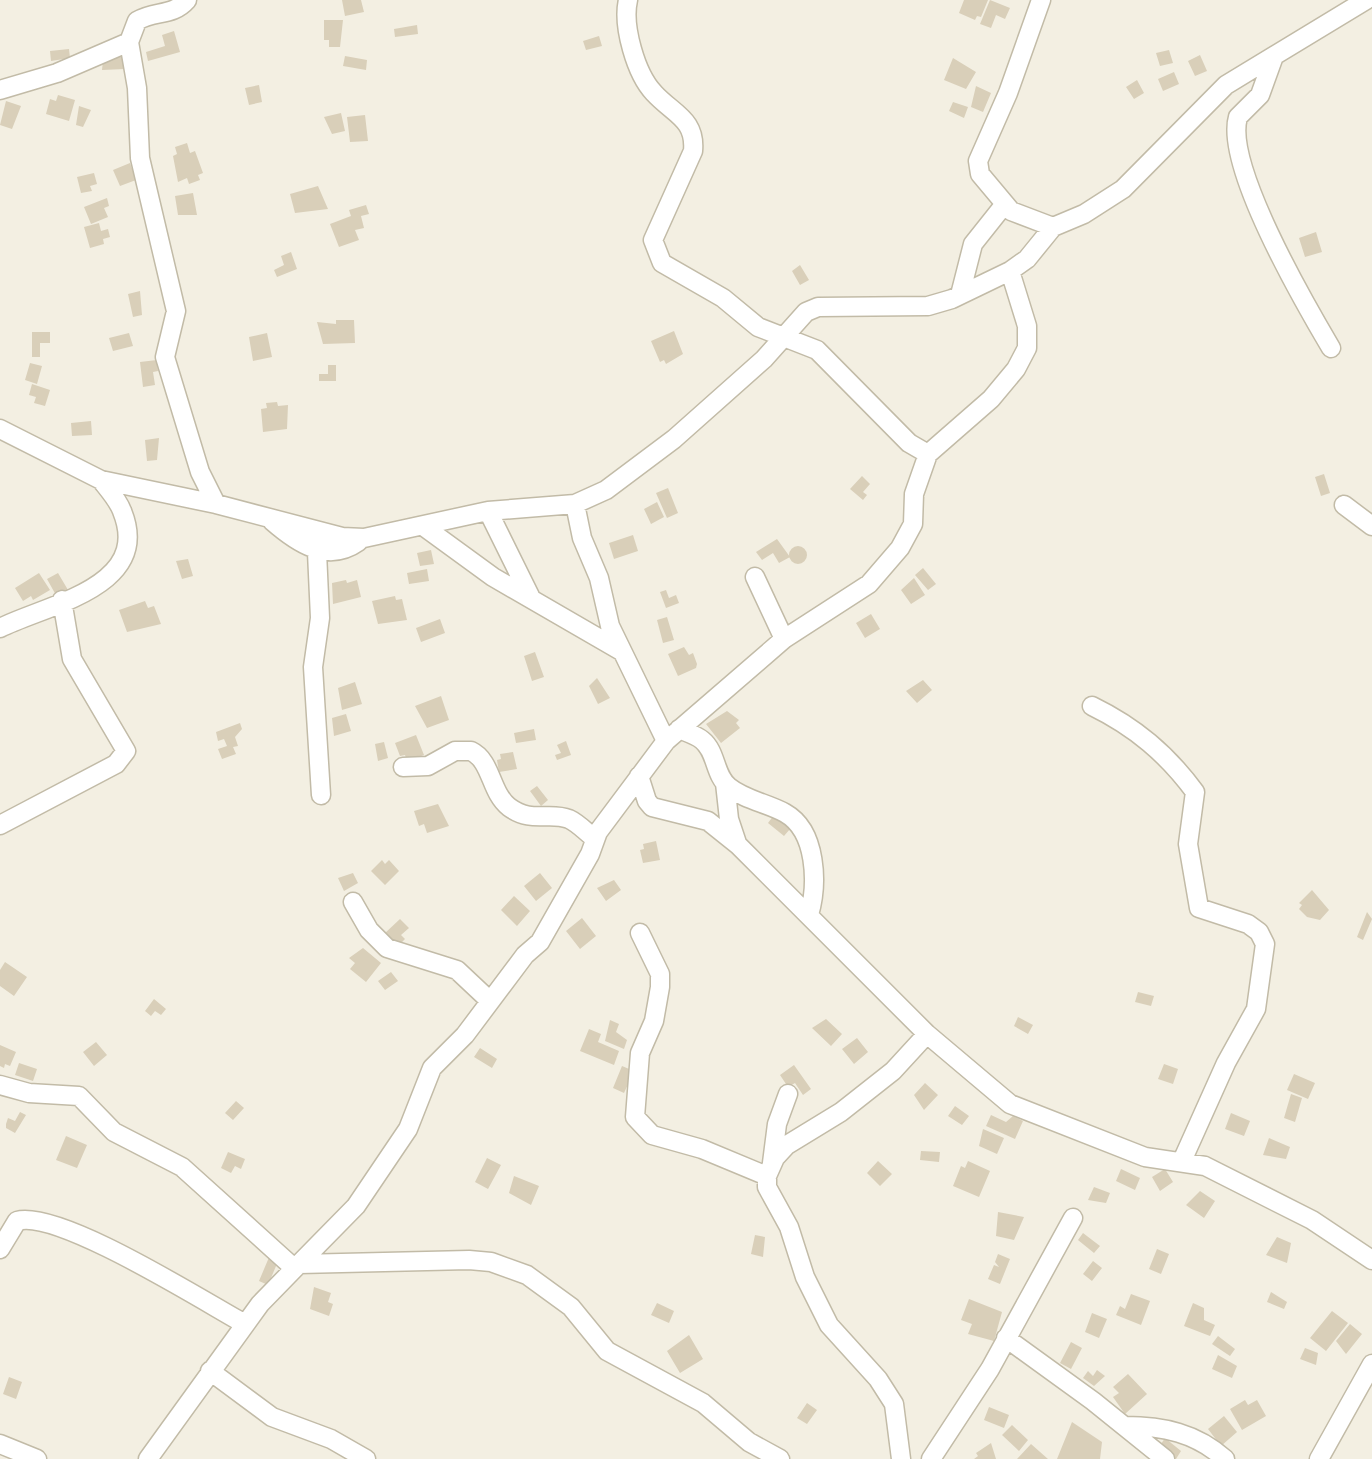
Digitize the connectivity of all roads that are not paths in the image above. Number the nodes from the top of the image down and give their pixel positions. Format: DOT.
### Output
graph roads {
  1 [pos="187,0"];
  2 [pos="628,0"];
  3 [pos="1041,0"];
  4 [pos="1366,0"];
  5 [pos="129,42"];
  6 [pos="1273,59"];
  7 [pos="0,90"];
  8 [pos="1004,205"];
  9 [pos="1053,227"];
  10 [pos="1010,271"];
  11 [pos="960,295"];
  12 [pos="784,334"];
  13 [pos="1331,348"];
  14 [pos="0,429"];
  15 [pos="928,454"];
  16 [pos="101,480"];
  17 [pos="216,504"];
  18 [pos="575,504"];
  19 [pos="1344,505"];
  20 [pos="488,511"];
  21 [pos="267,517"];
  22 [pos="423,526"];
  23 [pos="1372,526"];
  24 [pos="364,538"];
  25 [pos="317,552"];
  26 [pos="755,577"];
  27 [pos="530,596"];
  28 [pos="62,600"];
  29 [pos="0,628"];
  30 [pos="784,639"];
  31 [pos="621,651"];
  32 [pos="1092,706"];
  33 [pos="673,735"];
  34 [pos="403,767"];
  35 [pos="639,776"];
  36 [pos="725,783"];
  37 [pos="321,795"];
  38 [pos="0,825"];
  39 [pos="594,838"];
  40 [pos="738,845"];
  41 [pos="353,902"];
  42 [pos="809,915"];
  43 [pos="640,933"];
  44 [pos="490,1001"];
  45 [pos="927,1034"];
  46 [pos="1,1086"];
  47 [pos="788,1094"];
  48 [pos="1182,1161"];
  49 [pos="770,1170"];
  50 [pos="1073,1218"];
  51 [pos="0,1249"];
  52 [pos="1371,1257"];
  53 [pos="297,1266"];
  54 [pos="245,1324"];
  55 [pos="1006,1338"];
  56 [pos="1370,1368"];
  57 [pos="210,1371"];
  58 [pos="1125,1426"];
  59 [pos="0,1444"];
  60 [pos="37,1459"];
  61 [pos="148,1459"];
  62 [pos="366,1459"];
  63 [pos="780,1459"];
  64 [pos="901,1459"];
  65 [pos="931,1459"];
  66 [pos="1165,1459"];
  67 [pos="1225,1459"];
  68 [pos="1319,1459"];
  1 -- 5 [label="street"];
  2 -- 12 [label="street"];
  3 -- 8 [label="street"];
  4 -- 6 [label="street"];
  5 -- 7 [label="street"];
  5 -- 17 [label="street"];
  6 -- 9 [label="street"];
  6 -- 13 [label="street"];
  8 -- 9 [label="street"];
  8 -- 11 [label="street"];
  9 -- 10 [label="street"];
  10 -- 11 [label="street"];
  10 -- 15 [label="street"];
  11 -- 12 [label="street"];
  12 -- 15 [label="street"];
  12 -- 18 [label="street"];
  14 -- 16 [label="street"];
  15 -- 30 [label="street"];
  16 -- 17 [label="street"];
  16 -- 28 [label="street"];
  17 -- 21 [label="street"];
  18 -- 20 [label="street"];
  18 -- 31 [label="street"];
  19 -- 23 [label="street"];
  20 -- 22 [label="street"];
  20 -- 27 [label="street"];
  21 -- 24 [label="street"];
  21 -- 25 [label="street"];
  22 -- 24 [label="street"];
  22 -- 27 [label="street"];
  24 -- 25 [label="street"];
  25 -- 37 [label="street"];
  26 -- 30 [label="street"];
  27 -- 31 [label="street"];
  28 -- 29 [label="street"];
  28 -- 38 [label="street"];
  30 -- 33 [label="street"];
  31 -- 33 [label="street"];
  32 -- 48 [label="street"];
  33 -- 35 [label="street"];
  33 -- 36 [label="street"];
  34 -- 39 [label="street"];
  35 -- 39 [label="street"];
  35 -- 40 [label="street"];
  36 -- 40 [label="street"];
  36 -- 42 [label="street"];
  39 -- 44 [label="street"];
  40 -- 42 [label="street"];
  41 -- 44 [label="street"];
  42 -- 45 [label="street"];
  43 -- 49 [label="street"];
  44 -- 53 [label="street"];
  45 -- 48 [label="street"];
  45 -- 49 [label="street"];
  46 -- 53 [label="street"];
  47 -- 49 [label="street"];
  48 -- 52 [label="street"];
  49 -- 64 [label="street"];
  50 -- 55 [label="street"];
  51 -- 54 [label="street"];
  53 -- 54 [label="street"];
  53 -- 63 [label="street"];
  54 -- 57 [label="street"];
  55 -- 58 [label="street"];
  55 -- 65 [label="street"];
  56 -- 68 [label="street"];
  57 -- 61 [label="street"];
  57 -- 62 [label="street"];
  58 -- 66 [label="street"];
  58 -- 67 [label="street"];
  59 -- 60 [label="street"];
}
